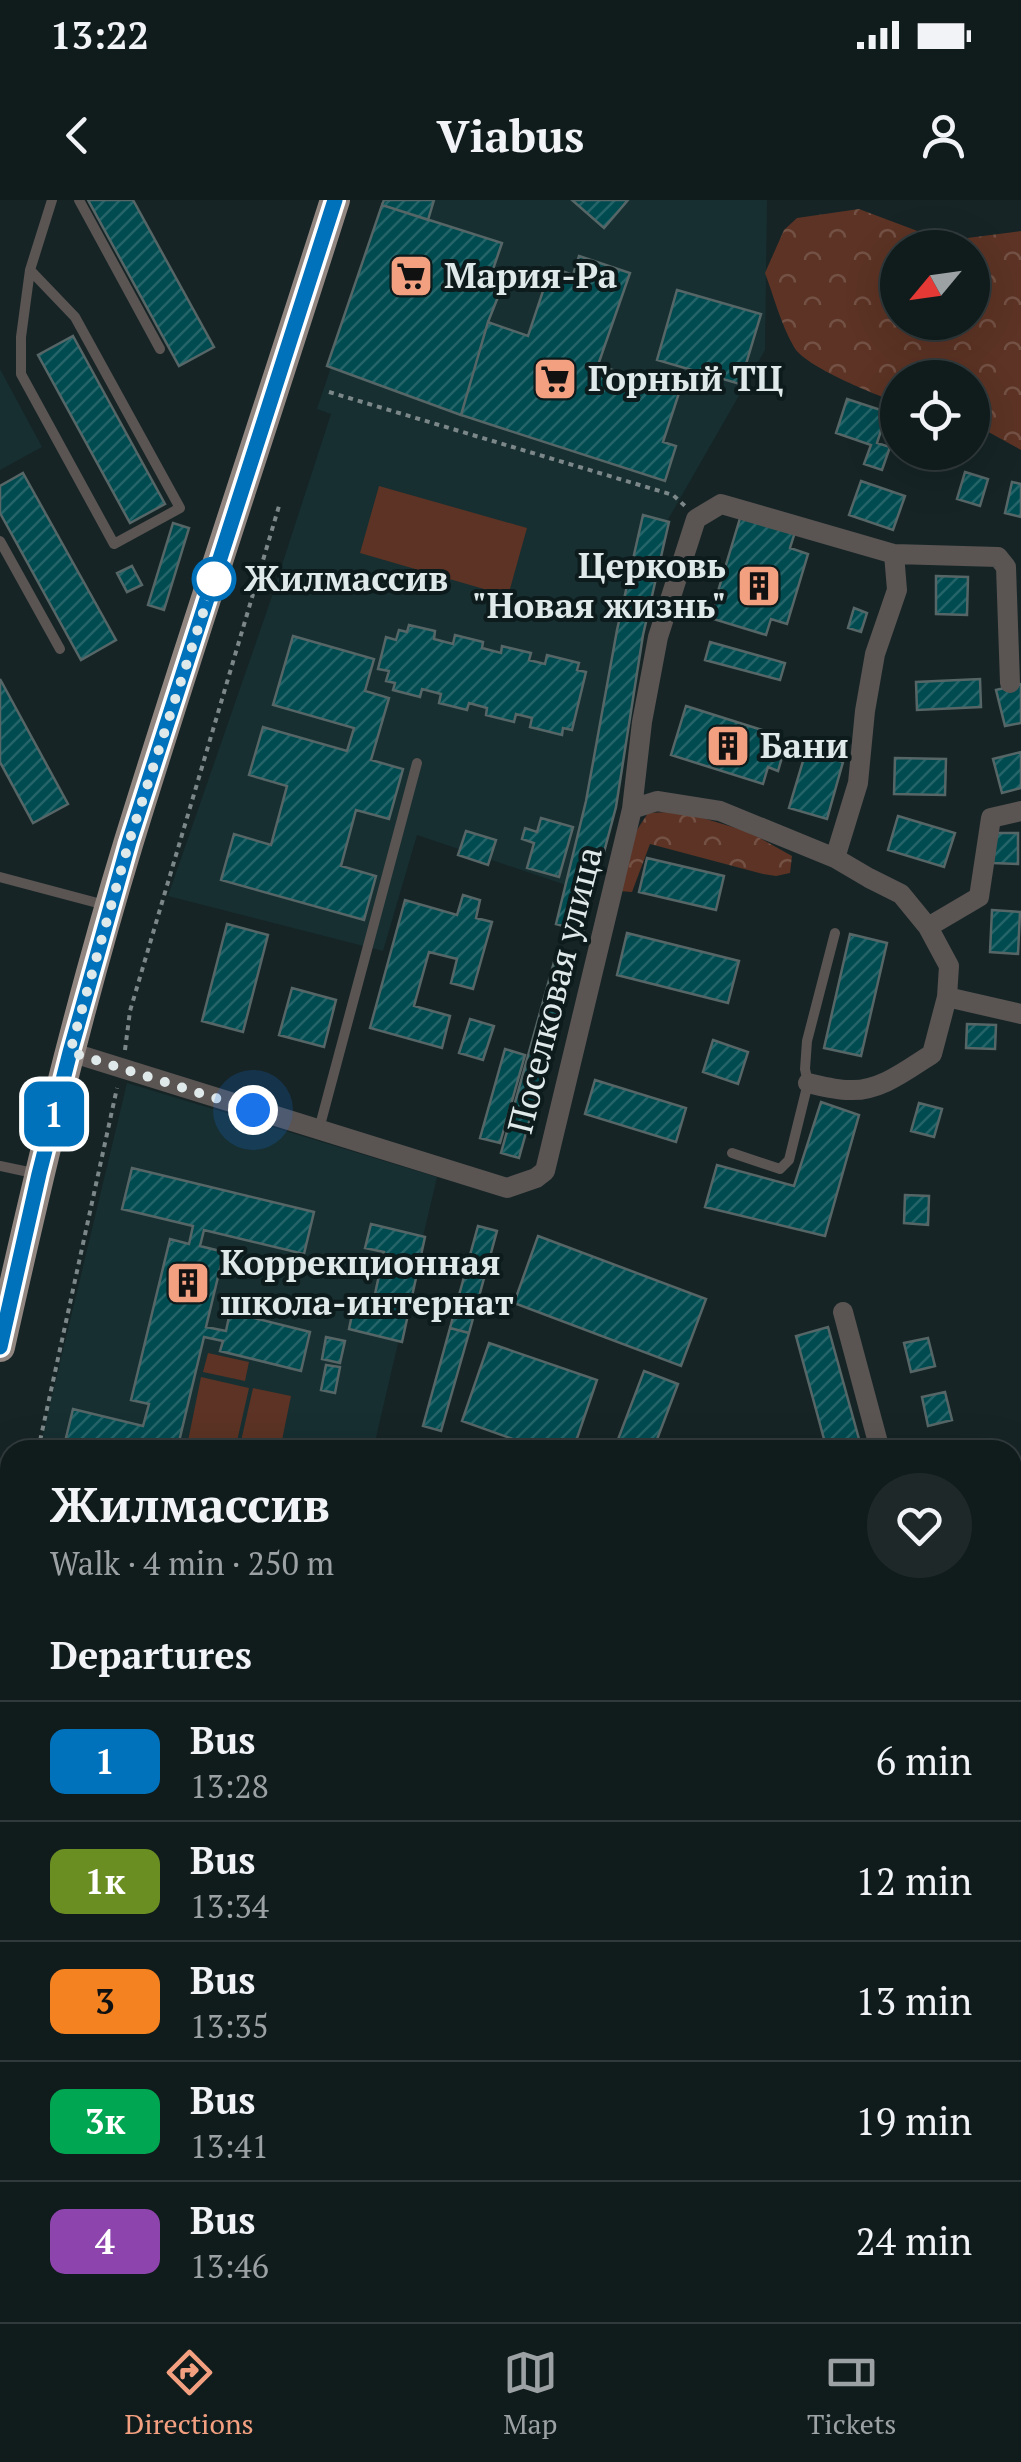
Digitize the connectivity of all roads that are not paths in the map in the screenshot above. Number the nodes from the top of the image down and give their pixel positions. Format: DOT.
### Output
graph roads {
  1 [pos="52,200"];
  2 [pos="79,200"];
  3 [pos="335,200"];
  4 [pos="30,270"];
  5 [pos="160,350"];
  6 [pos="0,541"];
  7 [pos="894,554"];
  8 [pos="60,649"];
  9 [pos="1010,683"];
  10 [pos="417,763"];
  11 [pos="632,809"];
  12 [pos="1021,812"];
  13 [pos="834,858"];
  14 [pos="0,877"];
  15 [pos="111,906"];
  16 [pos="928,927"];
  17 [pos="835,934"];
  18 [pos="948,997"];
  19 [pos="1021,1014"];
  20 [pos="70,1052"];
  21 [pos="808,1083"];
  22 [pos="318,1130"];
  23 [pos="732,1153"];
  24 [pos="0,1166"];
  25 [pos="39,1174"];
  26 [pos="842,1312"];
  27 [pos="0,1347"];
  28 [pos="877,1440"];
  1 -- 4 [label="lane"];
  2 -- 5 [label="lane"];
  3 -- 15 [label="main road"];
  4 -- 4 [label="lane"];
  6 -- 8 [label="lane"];
  7 -- 9 [label="street"];
  7 -- 11 [label="street"];
  7 -- 13 [label="street"];
  10 -- 22 [label="lane"];
  11 -- 13 [label="street, Поселковая улица"];
  11 -- 22 [label="street, Поселковая улица"];
  12 -- 16 [label="street"];
  13 -- 16 [label="street, Поселковая улица"];
  14 -- 15 [label="lane"];
  15 -- 20 [label="main road"];
  16 -- 18 [label="street, Поселковая улица"];
  17 -- 21 [label="lane"];
  18 -- 19 [label="street"];
  18 -- 21 [label="street"];
  20 -- 22 [label="street, Поселковая улица"];
  20 -- 25 [label="main road"];
  21 -- 23 [label="lane"];
  24 -- 25 [label="lane"];
  25 -- 27 [label="main road"];
  26 -- 28 [label="street"];
}
